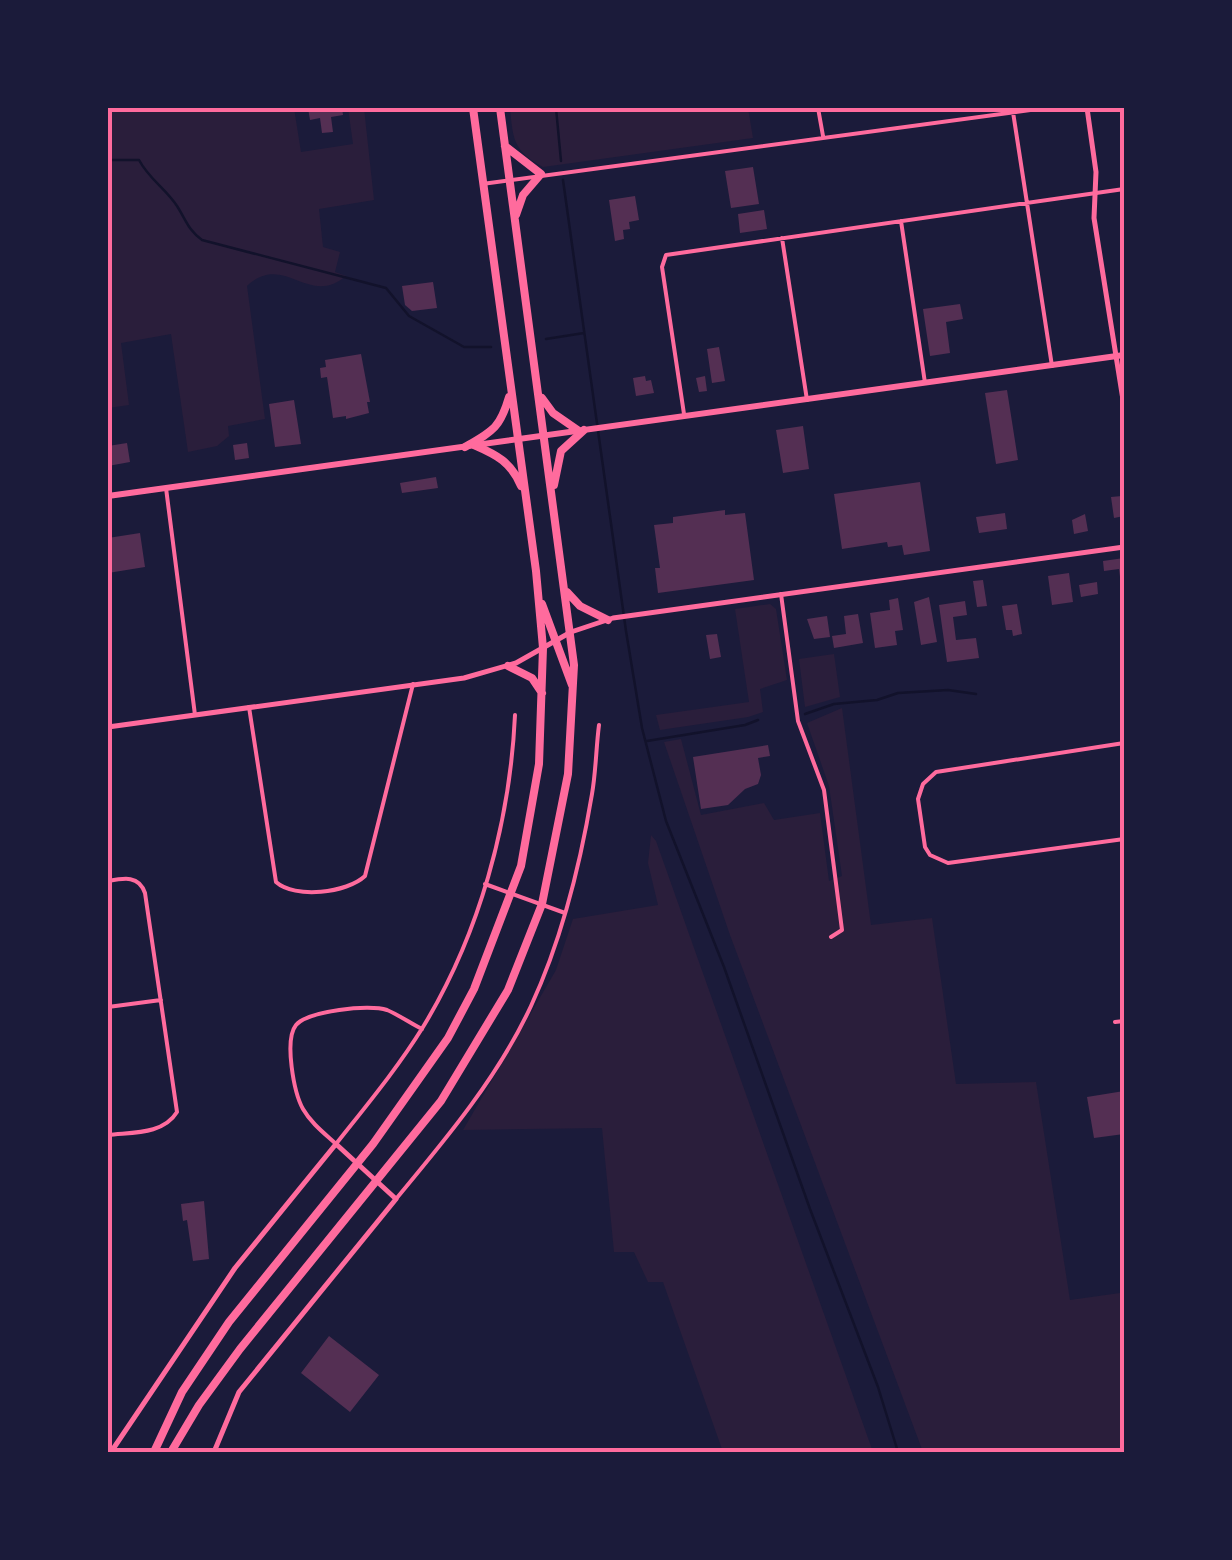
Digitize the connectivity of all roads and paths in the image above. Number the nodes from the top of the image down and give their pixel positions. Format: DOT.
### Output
graph roads {
  1 [pos="473,108"];
  2 [pos="500,108"];
  3 [pos="818,108"];
  4 [pos="1045,108"];
  5 [pos="1087,108"];
  6 [pos="1012,112"];
  7 [pos="822,136"];
  8 [pos="505,146"];
  9 [pos="541,174"];
  10 [pos="509,179"];
  11 [pos="482,184"];
  12 [pos="1124,189"];
  13 [pos="1095,194"];
  14 [pos="1027,203"];
  15 [pos="515,220"];
  16 [pos="900,221"];
  17 [pos="782,238"];
  18 [pos="1120,356"];
  19 [pos="1052,366"];
  20 [pos="925,383"];
  21 [pos="538,390"];
  22 [pos="511,392"];
  23 [pos="807,400"];
  24 [pos="1124,406"];
  25 [pos="684,416"];
  26 [pos="583,430"];
  27 [pos="545,436"];
  28 [pos="517,439"];
  29 [pos="469,446"];
  30 [pos="166,488"];
  31 [pos="525,493"];
  32 [pos="553,494"];
  33 [pos="108,496"];
  34 [pos="1124,548"];
  35 [pos="566,591"];
  36 [pos="781,594"];
  37 [pos="539,595"];
  38 [pos="610,619"];
  39 [pos="572,632"];
  40 [pos="556,640"];
  41 [pos="543,648"];
  42 [pos="508,666"];
  43 [pos="414,684"];
  44 [pos="574,693"];
  45 [pos="543,695"];
  46 [pos="249,707"];
  47 [pos="195,715"];
  48 [pos="516,715"];
  49 [pos="108,726"];
  50 [pos="599,726"];
  51 [pos="1124,743"];
  52 [pos="1124,840"];
  53 [pos="108,880"];
  54 [pos="485,884"];
  55 [pos="512,893"];
  56 [pos="542,904"];
  57 [pos="566,913"];
  58 [pos="831,937"];
  59 [pos="161,1000"];
  60 [pos="108,1008"];
  61 [pos="1124,1021"];
  62 [pos="1115,1022"];
  63 [pos="422,1029"];
  64 [pos="108,1135"];
  65 [pos="336,1144"];
  66 [pos="357,1163"];
  67 [pos="376,1181"];
  68 [pos="396,1200"];
  69 [pos="110,1452"];
  70 [pos="154,1452"];
  71 [pos="171,1452"];
  72 [pos="214,1452"];
  1 -- 11 [label="highway"];
  2 -- 8 [label="highway"];
  3 -- 7 [label="street"];
  4 -- 6 [label="street"];
  5 -- 13 [label="street"];
  6 -- 7 [label="street"];
  6 -- 14 [label="street"];
  7 -- 9 [label="street"];
  8 -- 9 [label="highway"];
  8 -- 10 [label="highway"];
  9 -- 10 [label="street"];
  9 -- 15 [label="highway"];
  10 -- 11 [label="street"];
  10 -- 15 [label="highway"];
  11 -- 22 [label="highway"];
  12 -- 13 [label="street"];
  13 -- 14 [label="street"];
  13 -- 18 [label="street"];
  14 -- 16 [label="street"];
  14 -- 19 [label="street"];
  15 -- 21 [label="highway"];
  16 -- 17 [label="street"];
  16 -- 20 [label="street"];
  17 -- 23 [label="street"];
  17 -- 25 [label="street"];
  18 -- 19 [label="main road"];
  18 -- 24 [label="street"];
  19 -- 20 [label="main road"];
  20 -- 23 [label="main road"];
  21 -- 26 [label="highway"];
  21 -- 27 [label="highway"];
  22 -- 28 [label="highway"];
  22 -- 29 [label="highway"];
  23 -- 25 [label="main road"];
  25 -- 26 [label="main road"];
  26 -- 27 [label="main road"];
  26 -- 32 [label="highway"];
  27 -- 28 [label="main road"];
  27 -- 32 [label="highway"];
  28 -- 29 [label="main road"];
  28 -- 31 [label="highway"];
  29 -- 30 [label="main road"];
  29 -- 31 [label="highway"];
  30 -- 33 [label="main road"];
  30 -- 47 [label="street"];
  31 -- 37 [label="highway"];
  32 -- 35 [label="highway"];
  34 -- 36 [label="street"];
  35 -- 38 [label="highway"];
  35 -- 39 [label="highway"];
  36 -- 38 [label="street"];
  36 -- 58 [label="street"];
  37 -- 40 [label="highway"];
  37 -- 41 [label="highway"];
  38 -- 39 [label="street"];
  39 -- 40 [label="street"];
  39 -- 44 [label="highway"];
  40 -- 41 [label="street"];
  40 -- 44 [label="highway"];
  41 -- 42 [label="street"];
  41 -- 45 [label="highway"];
  42 -- 43 [label="street"];
  42 -- 45 [label="highway"];
  43 -- 46 [label="street"];
  43 -- 46 [label="street"];
  44 -- 56 [label="highway"];
  45 -- 55 [label="highway"];
  46 -- 47 [label="street"];
  47 -- 49 [label="street"];
  48 -- 54 [label="street"];
  50 -- 57 [label="street"];
  51 -- 52 [label="street"];
  53 -- 59 [label="street"];
  54 -- 55 [label="street"];
  54 -- 63 [label="street"];
  55 -- 56 [label="street"];
  55 -- 66 [label="highway"];
  56 -- 57 [label="street"];
  56 -- 67 [label="highway"];
  57 -- 68 [label="street"];
  59 -- 60 [label="street"];
  59 -- 64 [label="street"];
  61 -- 62 [label="street"];
  63 -- 65 [label="street"];
  63 -- 65 [label="street"];
  65 -- 66 [label="street"];
  65 -- 69 [label="street"];
  66 -- 67 [label="street"];
  66 -- 70 [label="highway"];
  67 -- 68 [label="street"];
  67 -- 71 [label="highway"];
  68 -- 72 [label="street"];
}
